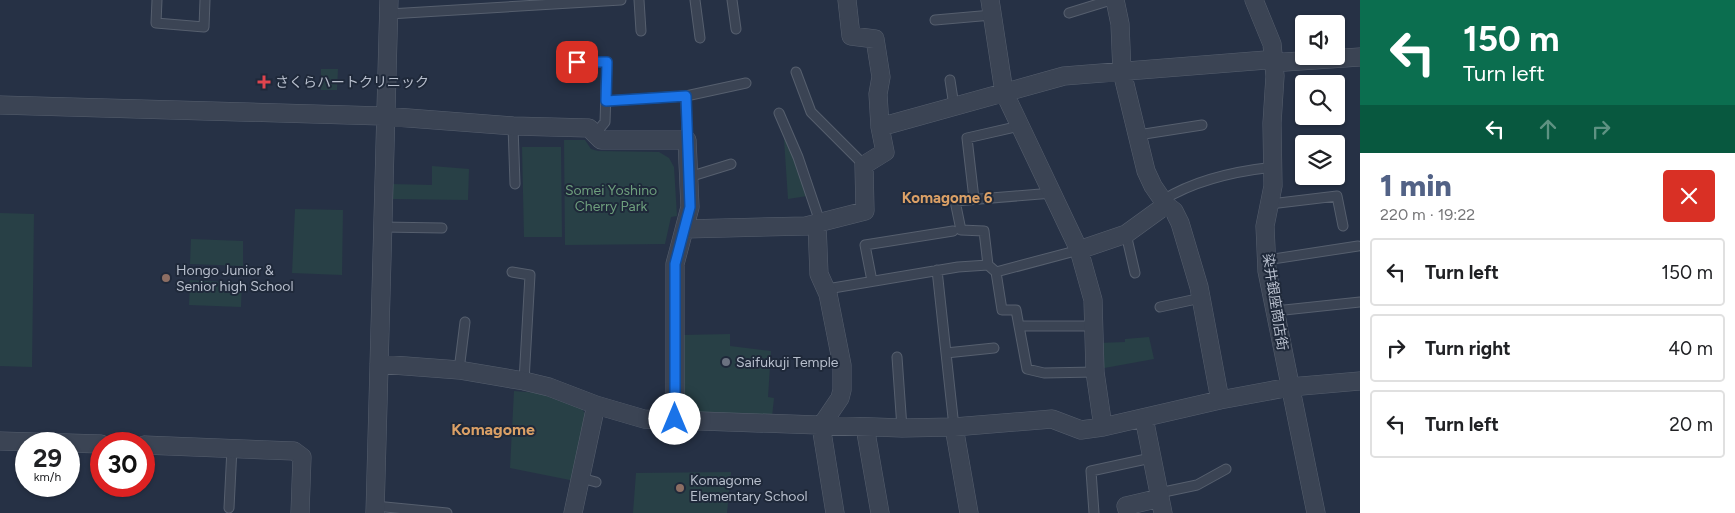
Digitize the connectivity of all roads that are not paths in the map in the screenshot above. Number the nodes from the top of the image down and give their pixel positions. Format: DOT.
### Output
graph roads {
  1 [pos="157,0"];
  2 [pos="205,0"];
  3 [pos="621,0"];
  4 [pos="639,0"];
  5 [pos="695,0"];
  6 [pos="732,0"];
  7 [pos="847,0"];
  8 [pos="1113,0"];
  9 [pos="1254,0"];
  10 [pos="389,7"];
  11 [pos="991,7"];
  12 [pos="1069,13"];
  13 [pos="935,20"];
  14 [pos="736,29"];
  15 [pos="640,31"];
  16 [pos="700,38"];
  17 [pos="1360,57"];
  18 [pos="1274,61"];
  19 [pos="563,63"];
  20 [pos="796,72"];
  21 [pos="1122,72"];
  22 [pos="950,80"];
  23 [pos="746,83"];
  24 [pos="1004,92"];
  25 [pos="686,96"];
  26 [pos="606,101"];
  27 [pos="0,105"];
  28 [pos="954,106"];
  29 [pos="779,113"];
  30 [pos="386,117"];
  31 [pos="1202,125"];
  32 [pos="513,126"];
  33 [pos="1020,126"];
  34 [pos="880,127"];
  35 [pos="595,134"];
  36 [pos="1138,135"];
  37 [pos="687,140"];
  38 [pos="731,164"];
  39 [pos="864,165"];
  40 [pos="1274,167"];
  41 [pos="689,177"];
  42 [pos="515,184"];
  43 [pos="1053,193"];
  44 [pos="974,199"];
  45 [pos="1164,202"];
  46 [pos="1270,204"];
  47 [pos="817,224"];
  48 [pos="1343,226"];
  49 [pos="383,227"];
  50 [pos="442,228"];
  51 [pos="685,229"];
  52 [pos="957,231"];
  53 [pos="1126,234"];
  54 [pos="1358,246"];
  55 [pos="1079,250"];
  56 [pos="1266,260"];
  57 [pos="988,265"];
  58 [pos="937,270"];
  59 [pos="512,272"];
  60 [pos="996,272"];
  61 [pos="1135,273"];
  62 [pos="872,281"];
  63 [pos="827,289"];
  64 [pos="1201,298"];
  65 [pos="1360,302"];
  66 [pos="1160,307"];
  67 [pos="1275,311"];
  68 [pos="465,322"];
  69 [pos="1019,326"];
  70 [pos="1094,326"];
  71 [pos="994,348"];
  72 [pos="946,354"];
  73 [pos="897,357"];
  74 [pos="379,364"];
  75 [pos="459,370"];
  76 [pos="1095,372"];
  77 [pos="524,381"];
  78 [pos="1351,384"];
  79 [pos="1290,387"];
  80 [pos="1220,400"];
  81 [pos="596,405"];
  82 [pos="1144,418"];
  83 [pos="675,419"];
  84 [pos="822,426"];
  85 [pos="865,427"];
  86 [pos="954,427"];
  87 [pos="1103,427"];
  88 [pos="902,428"];
  89 [pos="0,441"];
  90 [pos="90,444"];
  91 [pos="155,445"];
  92 [pos="232,448"];
  93 [pos="1151,458"];
  94 [pos="1226,469"];
  95 [pos="1161,502"];
  96 [pos="229,508"];
  97 [pos="375,510"];
  98 [pos="300,513"];
  99 [pos="447,513"];
  100 [pos="573,513"];
  101 [pos="835,513"];
  102 [pos="880,513"];
  103 [pos="969,513"];
  104 [pos="1094,513"];
  105 [pos="1128,513"];
  106 [pos="1316,513"];
  1 -- 2 [label="lane"];
  3 -- 10 [label="lane"];
  4 -- 15 [label="lane"];
  5 -- 16 [label="lane"];
  6 -- 14 [label="lane"];
  7 -- 34 [label="street"];
  8 -- 12 [label="lane"];
  8 -- 21 [label="street"];
  9 -- 18 [label="street, 染井銀座商店街"];
  10 -- 30 [label="street"];
  11 -- 13 [label="lane"];
  11 -- 24 [label="street"];
  17 -- 18 [label="street"];
  18 -- 21 [label="street"];
  18 -- 40 [label="street, 染井銀座商店街"];
  19 -- 26 [label="lane"];
  20 -- 39 [label="lane"];
  21 -- 24 [label="street"];
  21 -- 36 [label="street"];
  22 -- 28 [label="lane"];
  23 -- 25 [label="lane"];
  24 -- 28 [label="street"];
  24 -- 33 [label="street"];
  25 -- 26 [label="lane"];
  25 -- 37 [label="lane"];
  26 -- 35 [label="lane"];
  27 -- 30 [label="street"];
  28 -- 34 [label="street"];
  29 -- 47 [label="lane"];
  30 -- 32 [label="street"];
  30 -- 49 [label="street"];
  31 -- 36 [label="lane"];
  32 -- 35 [label="street"];
  32 -- 42 [label="lane"];
  33 -- 43 [label="street"];
  33 -- 44 [label="lane"];
  34 -- 39 [label="street"];
  35 -- 37 [label="street"];
  36 -- 45 [label="street"];
  37 -- 41 [label="street"];
  38 -- 41 [label="lane"];
  39 -- 47 [label="street"];
  40 -- 45 [label="lane"];
  40 -- 46 [label="street, 染井銀座商店街"];
  41 -- 51 [label="street"];
  43 -- 44 [label="lane"];
  43 -- 55 [label="street"];
  44 -- 52 [label="lane"];
  45 -- 53 [label="street"];
  45 -- 64 [label="street"];
  46 -- 48 [label="lane"];
  46 -- 56 [label="street, 染井銀座商店街"];
  47 -- 51 [label="street"];
  47 -- 63 [label="street"];
  49 -- 50 [label="lane"];
  49 -- 74 [label="street"];
  51 -- 83 [label="street"];
  52 -- 57 [label="lane"];
  52 -- 62 [label="lane"];
  53 -- 55 [label="street"];
  53 -- 61 [label="lane"];
  54 -- 56 [label="lane"];
  55 -- 60 [label="lane"];
  55 -- 70 [label="street"];
  56 -- 67 [label="street, 染井銀座商店街"];
  57 -- 58 [label="lane"];
  57 -- 60 [label="lane"];
  58 -- 62 [label="lane"];
  58 -- 72 [label="lane"];
  59 -- 77 [label="lane"];
  60 -- 69 [label="lane"];
  62 -- 63 [label="lane"];
  63 -- 84 [label="street"];
  64 -- 66 [label="lane"];
  64 -- 80 [label="street"];
  65 -- 67 [label="lane"];
  67 -- 79 [label="street, 染井銀座商店街"];
  68 -- 75 [label="lane"];
  69 -- 70 [label="lane"];
  69 -- 76 [label="lane"];
  70 -- 76 [label="street"];
  71 -- 72 [label="lane"];
  72 -- 86 [label="lane"];
  73 -- 88 [label="lane"];
  74 -- 75 [label="street"];
  74 -- 97 [label="street"];
  75 -- 77 [label="street"];
  76 -- 87 [label="street"];
  77 -- 81 [label="street"];
  78 -- 79 [label="street"];
  79 -- 80 [label="street"];
  79 -- 106 [label="street, 染井銀座商店街"];
  80 -- 82 [label="street"];
  81 -- 83 [label="street"];
  81 -- 100 [label="street"];
  82 -- 87 [label="street"];
  82 -- 93 [label="street"];
  83 -- 84 [label="street"];
  84 -- 85 [label="street"];
  84 -- 101 [label="street"];
  85 -- 88 [label="street"];
  85 -- 102 [label="street"];
  86 -- 87 [label="street"];
  86 -- 88 [label="street"];
  86 -- 103 [label="street"];
  89 -- 90 [label="street"];
  91 -- 92 [label="street"];
  92 -- 96 [label="lane"];
  92 -- 98 [label="street"];
  93 -- 95 [label="street"];
  93 -- 104 [label="lane"];
  94 -- 95 [label="lane"];
  95 -- 105 [label="street"];
  97 -- 99 [label="lane"];
}
